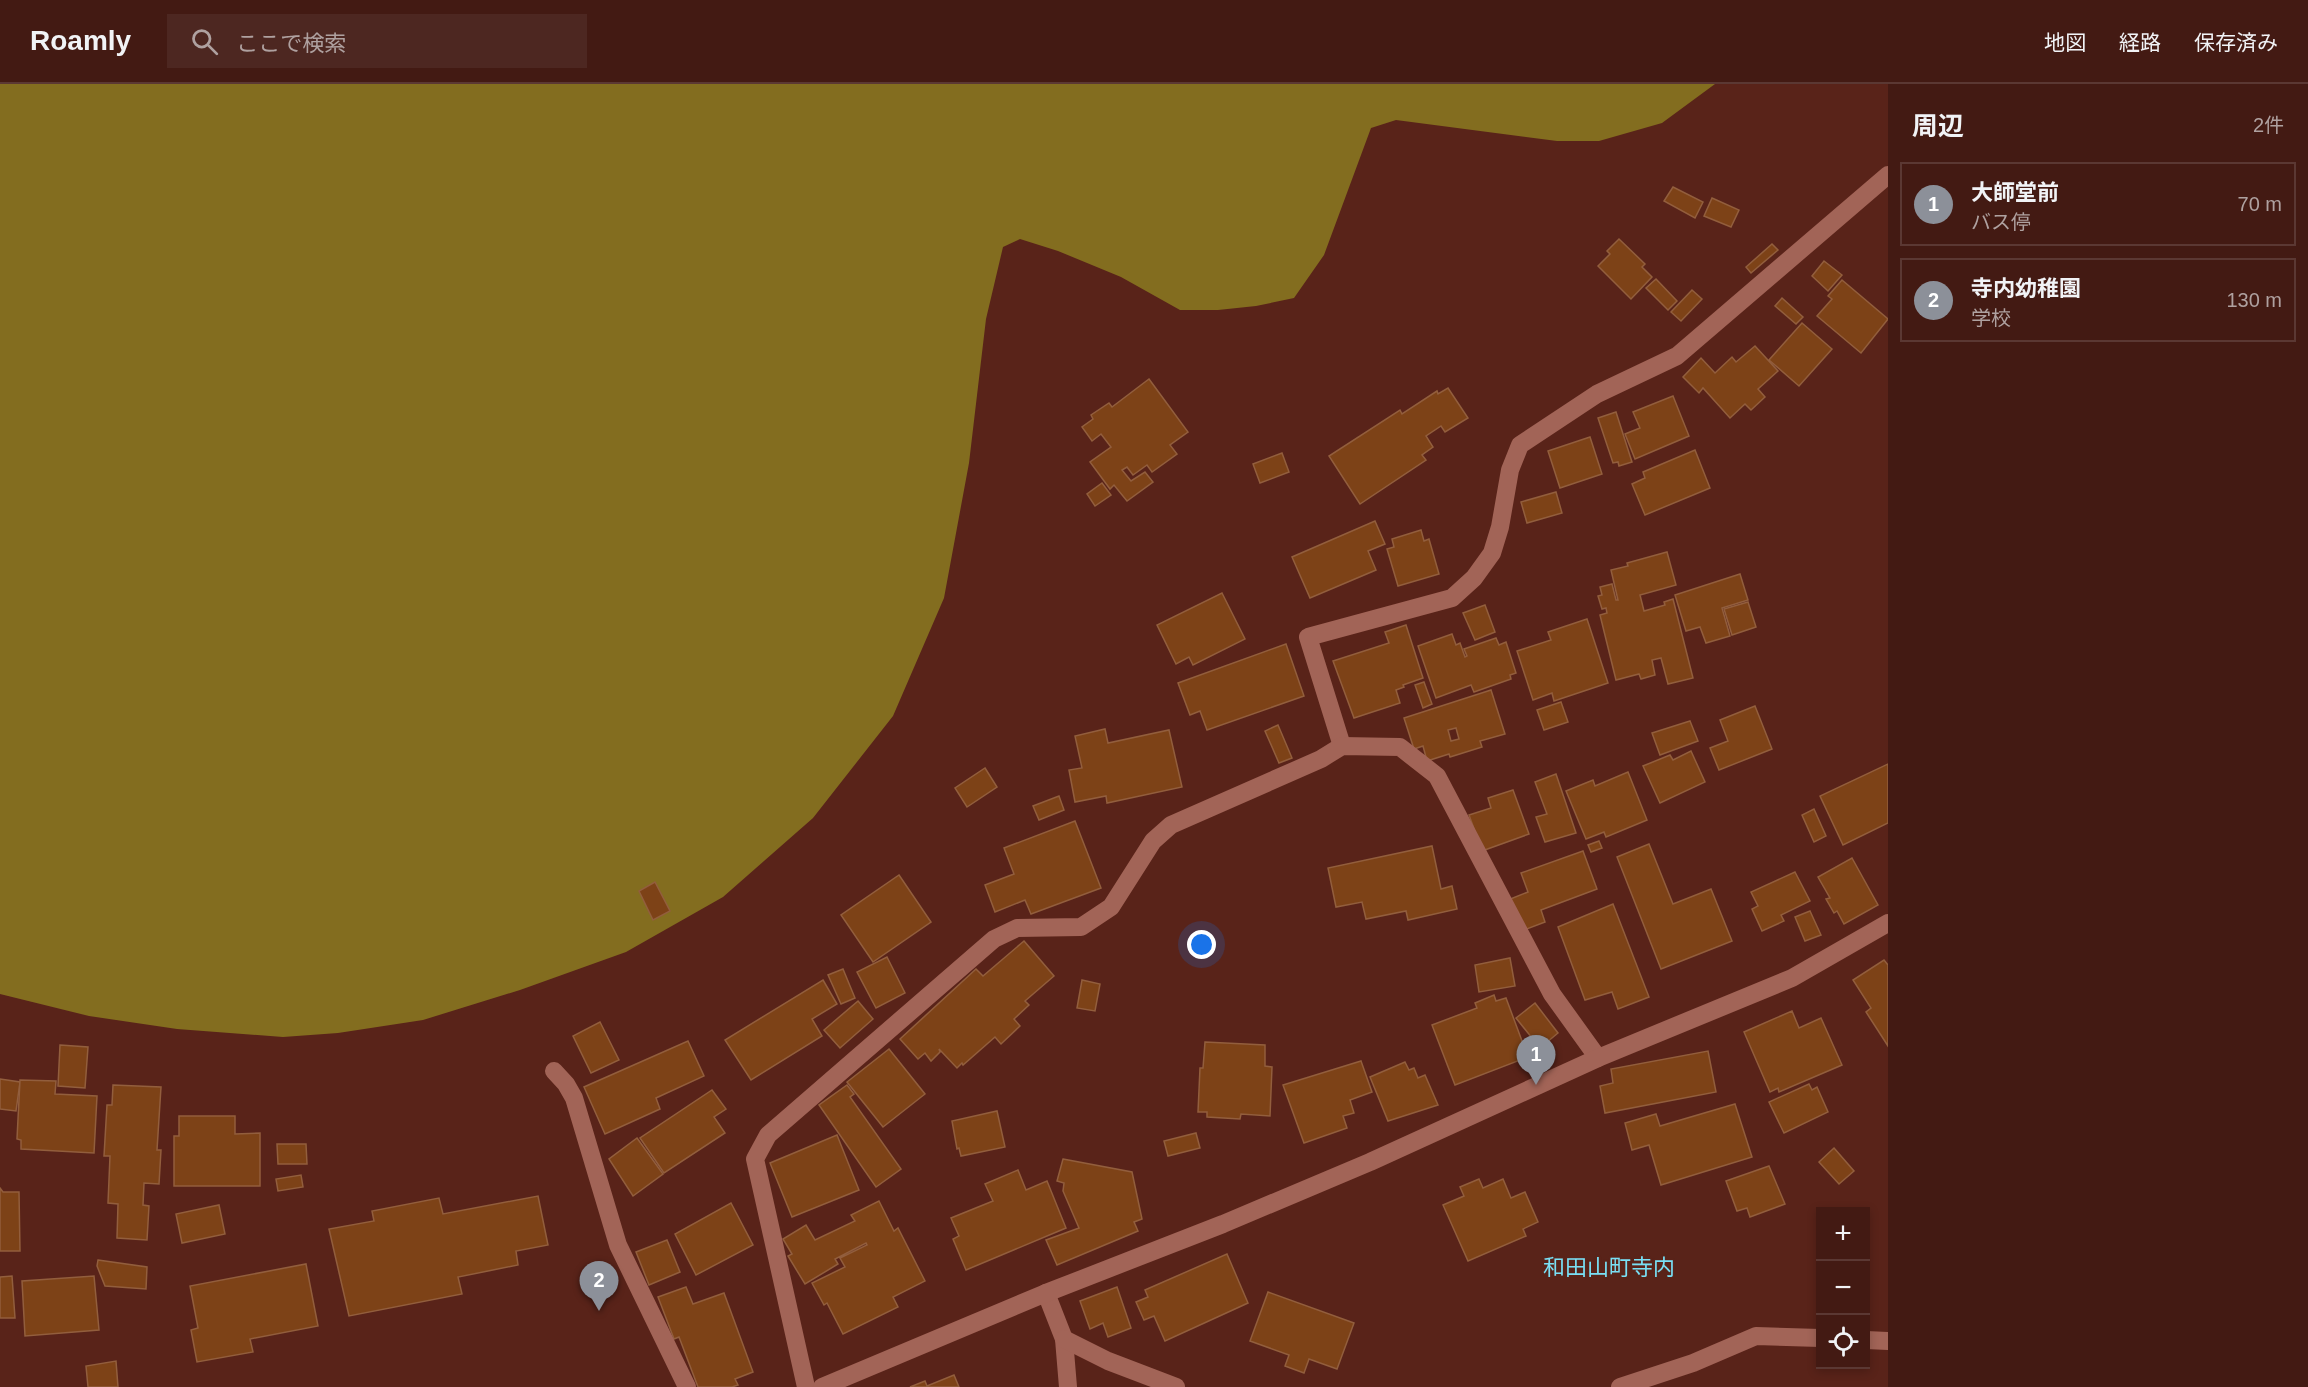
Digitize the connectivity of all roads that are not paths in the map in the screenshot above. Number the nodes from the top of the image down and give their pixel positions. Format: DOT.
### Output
graph roads {
  1 [pos="1888,175"];
  2 [pos="1342,746"];
  3 [pos="1888,923"];
  4 [pos="1598,1058"];
  5 [pos="554,1071"];
  6 [pos="1046,1293"];
  7 [pos="1816,1338"];
  8 [pos="1064,1339"];
  9 [pos="1870,1340"];
  10 [pos="1888,1341"];
  11 [pos="687,1387"];
  12 [pos="806,1387"];
  13 [pos="822,1387"];
  14 [pos="1068,1387"];
  15 [pos="1176,1387"];
  16 [pos="1620,1387"];
  1 -- 2 [label="street"];
  2 -- 4 [label="street"];
  2 -- 12 [label="street"];
  3 -- 4 [label="street"];
  4 -- 6 [label="street"];
  5 -- 11 [label="street"];
  6 -- 8 [label="street"];
  6 -- 13 [label="street"];
  7 -- 16 [label="street"];
  8 -- 14 [label="street"];
  8 -- 15 [label="street"];
  9 -- 10 [label="street"];
}
